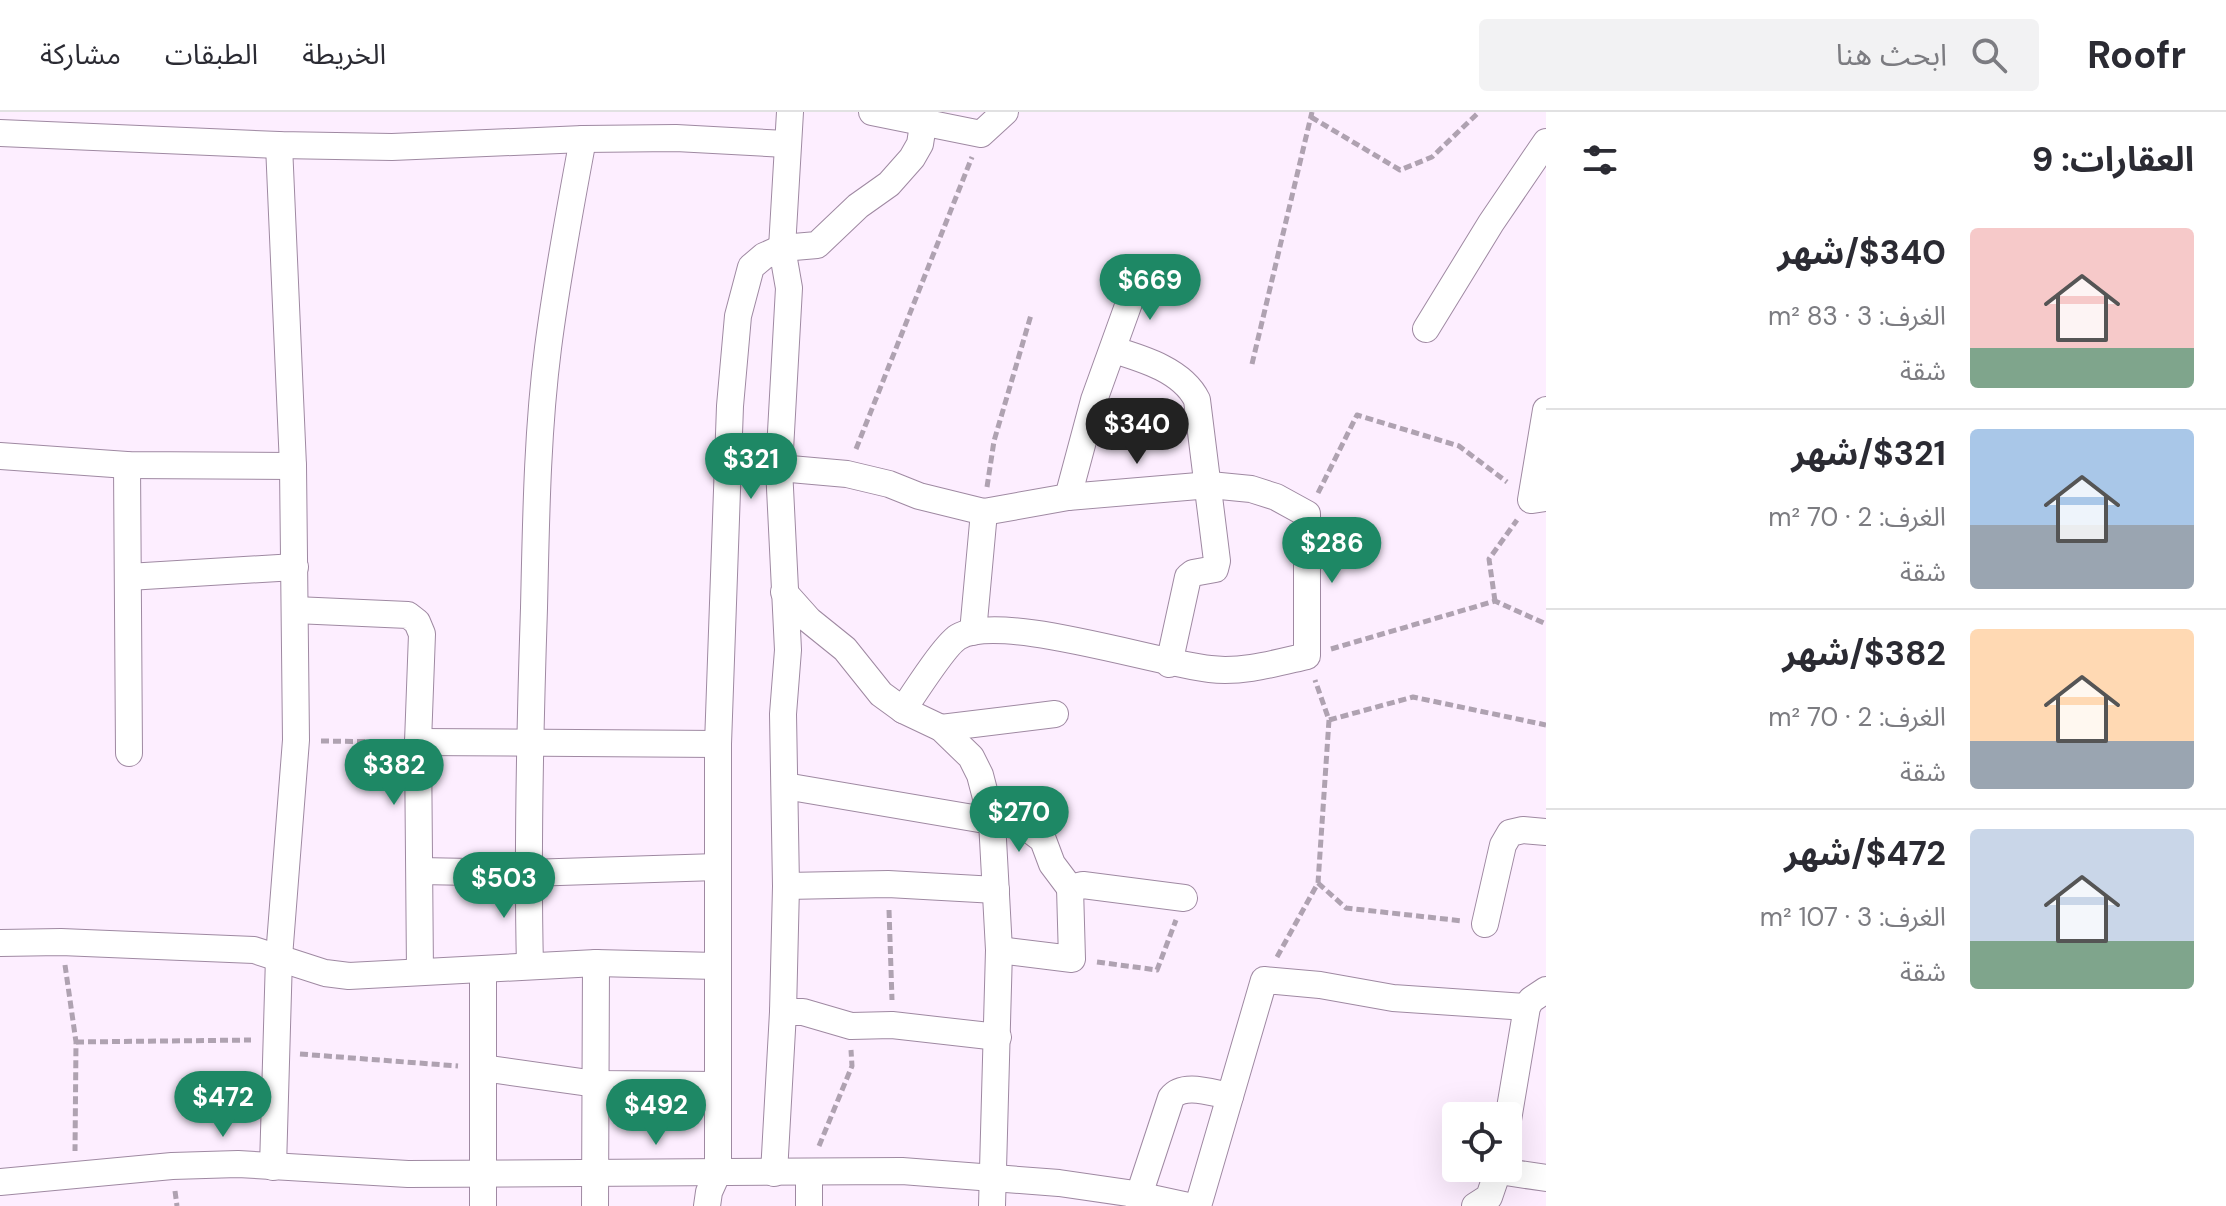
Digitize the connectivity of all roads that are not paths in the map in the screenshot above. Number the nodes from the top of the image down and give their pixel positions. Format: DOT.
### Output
graph roads {
  1 [pos="790,112"];
  2 [pos="872,112"];
  3 [pos="1005,112"];
  4 [pos="924,118"];
  5 [pos="0,133"];
  6 [pos="583,139"];
  7 [pos="1546,142"];
  8 [pos="786,144"];
  9 [pos="279,145"];
  10 [pos="782,248"];
  11 [pos="1138,278"];
  12 [pos="1426,329"];
  13 [pos="1114,350"];
  14 [pos="1546,410"];
  15 [pos="0,456"];
  16 [pos="127,465"];
  17 [pos="293,466"];
  18 [pos="779,468"];
  19 [pos="1210,485"];
  20 [pos="1068,497"];
  21 [pos="1538,499"];
  22 [pos="984,512"];
  23 [pos="295,567"];
  24 [pos="128,577"];
  25 [pos="784,592"];
  26 [pos="295,610"];
  27 [pos="973,632"];
  28 [pos="1169,664"];
  29 [pos="903,710"];
  30 [pos="1055,714"];
  31 [pos="941,728"];
  32 [pos="418,742"];
  33 [pos="530,743"];
  34 [pos="718,744"];
  35 [pos="129,753"];
  36 [pos="785,786"];
  37 [pos="992,821"];
  38 [pos="1546,832"];
  39 [pos="717,867"];
  40 [pos="420,871"];
  41 [pos="528,873"];
  42 [pos="786,886"];
  43 [pos="1070,888"];
  44 [pos="996,890"];
  45 [pos="1184,898"];
  46 [pos="1485,924"];
  47 [pos="0,943"];
  48 [pos="999,950"];
  49 [pos="279,957"];
  50 [pos="596,963"];
  51 [pos="530,966"];
  52 [pos="716,966"];
  53 [pos="483,970"];
  54 [pos="420,972"];
  55 [pos="1537,999"];
  56 [pos="783,1012"];
  57 [pos="998,1037"];
  58 [pos="483,1068"];
  59 [pos="596,1084"];
  60 [pos="718,1085"];
  61 [pos="1230,1096"];
  62 [pos="1512,1102"];
  63 [pos="273,1167"];
  64 [pos="483,1172"];
  65 [pos="595,1172"];
  66 [pos="718,1172"];
  67 [pos="809,1172"];
  68 [pos="774,1173"];
  69 [pos="1522,1173"];
  70 [pos="992,1176"];
  71 [pos="1546,1178"];
  72 [pos="0,1182"];
  73 [pos="1494,1182"];
  74 [pos="1132,1198"];
  75 [pos="483,1206"];
  76 [pos="595,1206"];
  77 [pos="707,1206"];
  78 [pos="809,1206"];
  79 [pos="992,1206"];
  80 [pos="1188,1206"];
  81 [pos="1198,1206"];
  82 [pos="1475,1206"];
  1 -- 8 [label="street"];
  2 -- 4 [label="street"];
  3 -- 4 [label="street"];
  4 -- 10 [label="street"];
  5 -- 9 [label="street"];
  6 -- 8 [label="street"];
  6 -- 9 [label="street"];
  6 -- 33 [label="street"];
  7 -- 12 [label="street"];
  8 -- 10 [label="street"];
  9 -- 17 [label="street"];
  10 -- 18 [label="street"];
  10 -- 34 [label="street"];
  11 -- 13 [label="street"];
  13 -- 19 [label="street"];
  13 -- 20 [label="street"];
  14 -- 21 [label="street"];
  15 -- 16 [label="street"];
  16 -- 17 [label="street"];
  16 -- 24 [label="street"];
  17 -- 23 [label="street"];
  18 -- 22 [label="street"];
  18 -- 25 [label="street"];
  19 -- 20 [label="street"];
  19 -- 28 [label="street"];
  19 -- 28 [label="street"];
  20 -- 22 [label="street"];
  22 -- 27 [label="street"];
  23 -- 24 [label="street"];
  23 -- 26 [label="street"];
  24 -- 35 [label="street"];
  25 -- 29 [label="street"];
  25 -- 36 [label="street"];
  26 -- 32 [label="street"];
  26 -- 49 [label="street"];
  27 -- 28 [label="street"];
  27 -- 29 [label="street"];
  29 -- 31 [label="street"];
  30 -- 31 [label="street"];
  31 -- 37 [label="street"];
  32 -- 33 [label="street"];
  32 -- 40 [label="street"];
  33 -- 34 [label="street"];
  33 -- 41 [label="street"];
  34 -- 39 [label="street"];
  36 -- 37 [label="street"];
  36 -- 42 [label="street"];
  37 -- 43 [label="street"];
  37 -- 44 [label="street"];
  38 -- 46 [label="street"];
  39 -- 41 [label="street"];
  39 -- 52 [label="street"];
  40 -- 41 [label="street"];
  40 -- 54 [label="street"];
  41 -- 51 [label="street"];
  42 -- 44 [label="street"];
  42 -- 56 [label="street"];
  43 -- 45 [label="street"];
  43 -- 48 [label="street"];
  44 -- 48 [label="street"];
  47 -- 49 [label="street"];
  48 -- 57 [label="street"];
  49 -- 54 [label="street"];
  49 -- 63 [label="street"];
  50 -- 51 [label="street"];
  50 -- 52 [label="street"];
  50 -- 59 [label="street"];
  51 -- 53 [label="street"];
  52 -- 60 [label="street"];
  53 -- 54 [label="street"];
  53 -- 58 [label="street"];
  55 -- 61 [label="street"];
  55 -- 62 [label="street"];
  56 -- 57 [label="street"];
  56 -- 68 [label="street"];
  57 -- 70 [label="street"];
  58 -- 59 [label="street"];
  58 -- 64 [label="street"];
  59 -- 60 [label="street"];
  59 -- 65 [label="street"];
  60 -- 66 [label="street"];
  61 -- 74 [label="street"];
  61 -- 81 [label="street"];
  63 -- 64 [label="street"];
  63 -- 72 [label="street"];
  64 -- 65 [label="street"];
  64 -- 75 [label="street"];
  65 -- 66 [label="street"];
  65 -- 76 [label="street"];
  66 -- 68 [label="street"];
  66 -- 77 [label="street"];
  67 -- 68 [label="street"];
  67 -- 70 [label="street"];
  67 -- 78 [label="street"];
  69 -- 71 [label="street"];
  70 -- 74 [label="street"];
  70 -- 79 [label="street"];
  73 -- 82 [label="street"];
  74 -- 80 [label="street"];
}
